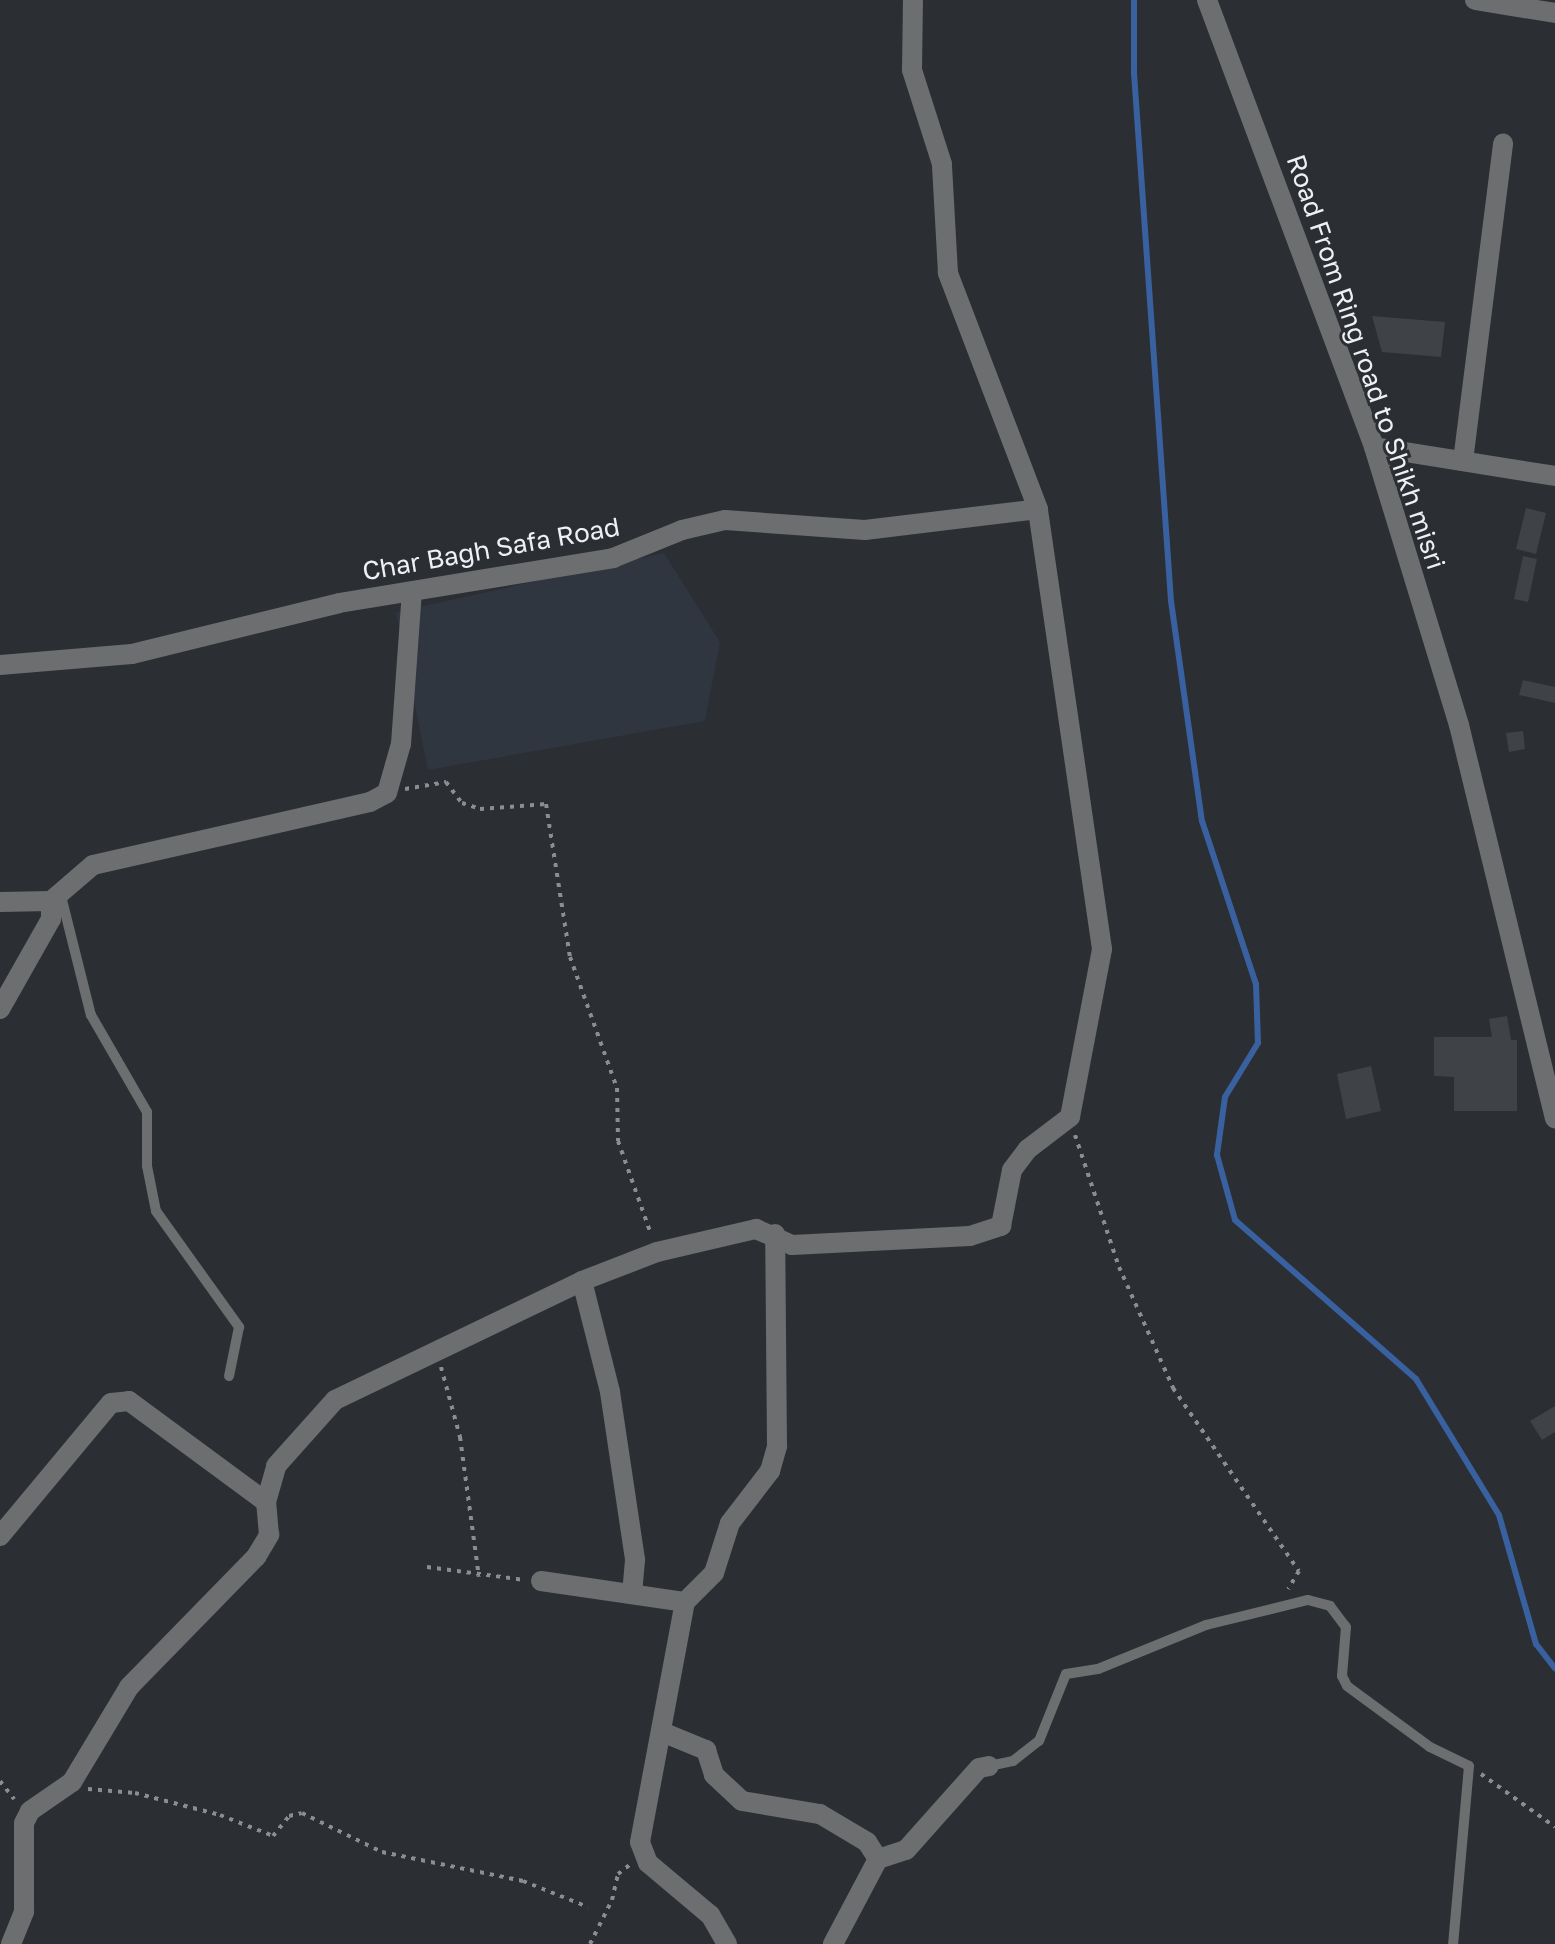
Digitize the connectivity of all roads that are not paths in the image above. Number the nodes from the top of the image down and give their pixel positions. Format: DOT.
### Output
graph roads {
  1 [pos="913,0"];
  2 [pos="1207,0"];
  3 [pos="1475,0"];
  4 [pos="1555,13"];
  5 [pos="1503,144"];
  6 [pos="1374,447"];
  7 [pos="1463,461"];
  8 [pos="1555,476"];
  9 [pos="1038,509"];
  10 [pos="412,591"];
  11 [pos="0,665"];
  12 [pos="56,896"];
  13 [pos="0,902"];
  14 [pos="0,1009"];
  15 [pos="1555,1069"];
  16 [pos="1553,1105"];
  17 [pos="775,1234"];
  18 [pos="582,1281"];
  19 [pos="229,1376"];
  20 [pos="266,1502"];
  21 [pos="0,1536"];
  22 [pos="541,1581"];
  23 [pos="632,1594"];
  24 [pos="685,1602"];
  25 [pos="662,1732"];
  26 [pos="989,1766"];
  27 [pos="878,1859"];
  28 [pos="11,1944"];
  29 [pos="727,1944"];
  30 [pos="833,1944"];
  31 [pos="1453,1944"];
  1 -- 9 [label="street"];
  2 -- 6 [label="street, Road From Ring road to Shikh misri"];
  3 -- 4 [label="street"];
  5 -- 7 [label="street"];
  6 -- 7 [label="street"];
  6 -- 16 [label="street, Road From Ring road to Shikh misri"];
  7 -- 8 [label="street"];
  9 -- 10 [label="street, Char Bagh Safa Road"];
  9 -- 17 [label="street"];
  10 -- 11 [label="street, Char Bagh Safa Road"];
  10 -- 12 [label="street"];
  12 -- 13 [label="street"];
  12 -- 14 [label="street"];
  12 -- 19 [label="lane"];
  15 -- 16 [label="street"];
  17 -- 18 [label="street"];
  17 -- 24 [label="street"];
  18 -- 20 [label="street"];
  18 -- 23 [label="street"];
  20 -- 21 [label="street"];
  20 -- 28 [label="street"];
  22 -- 23 [label="street"];
  23 -- 24 [label="street"];
  24 -- 25 [label="street"];
  25 -- 27 [label="street"];
  25 -- 29 [label="street"];
  26 -- 27 [label="street"];
  26 -- 31 [label="lane"];
  27 -- 30 [label="street"];
}
